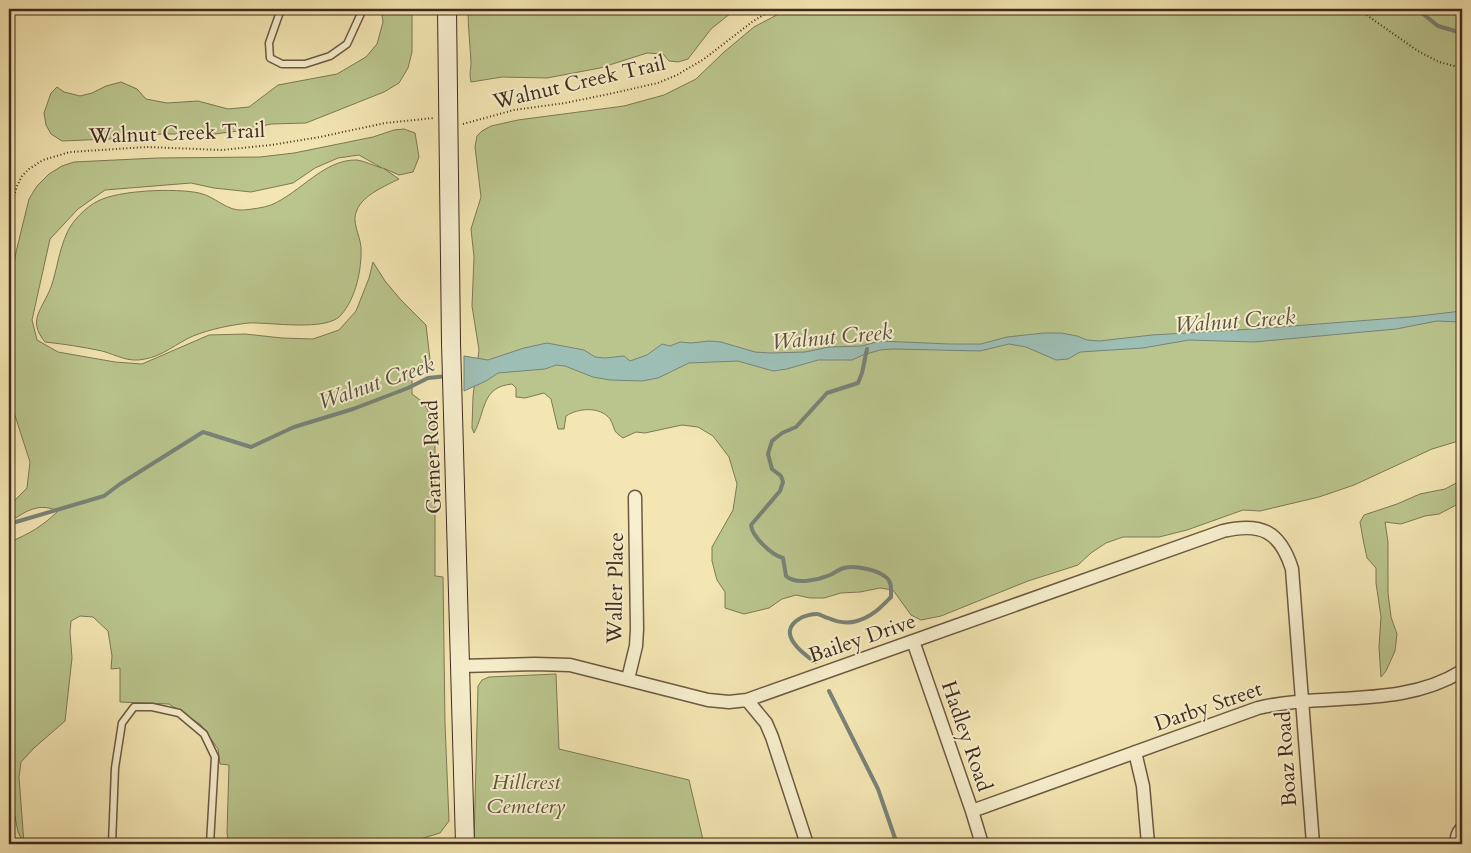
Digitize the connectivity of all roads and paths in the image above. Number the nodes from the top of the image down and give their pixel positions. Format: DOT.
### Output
graph roads {
  1 [pos="281,9"];
  2 [pos="363,9"];
  3 [pos="447,9"];
  4 [pos="773,9"];
  5 [pos="1358,9"];
  6 [pos="1462,68"];
  7 [pos="436,118"];
  8 [pos="462,125"];
  9 [pos="9,213"];
  10 [pos="9,476"];
  11 [pos="9,482"];
  12 [pos="635,497"];
  13 [pos="1264,530"];
  14 [pos="913,641"];
  15 [pos="461,666"];
  16 [pos="1462,671"];
  17 [pos="628,679"];
  18 [pos="748,700"];
  19 [pos="1302,701"];
  20 [pos="1135,752"];
  21 [pos="972,811"];
  22 [pos="1462,826"];
  23 [pos="112,844"];
  24 [pos="210,844"];
  25 [pos="465,844"];
  26 [pos="807,844"];
  27 [pos="982,844"];
  28 [pos="1148,844"];
  29 [pos="1313,844"];
  30 [pos="1454,844"];
  1 -- 2 [label="lane"];
  3 -- 15 [label="main road, Garner Road"];
  4 -- 8 [label="path, Walnut Creek Trail"];
  5 -- 6 [label="path"];
  7 -- 9 [label="path, Walnut Creek Trail"];
  10 -- 11 [label="path"];
  12 -- 17 [label="street, Waller Place"];
  13 -- 14 [label="street, Bailey Drive"];
  13 -- 19 [label="street, Boaz Road"];
  14 -- 18 [label="street, Bailey Drive"];
  14 -- 21 [label="street, Hadley Road"];
  15 -- 17 [label="street, Bailey Drive"];
  15 -- 25 [label="main road, Garner Road"];
  16 -- 19 [label="street, Darby Street"];
  17 -- 18 [label="street, Bailey Drive"];
  18 -- 26 [label="street"];
  19 -- 20 [label="street, Darby Street"];
  19 -- 29 [label="street, Boaz Road"];
  20 -- 21 [label="street, Darby Street"];
  20 -- 28 [label="street"];
  21 -- 27 [label="street, Hadley Road"];
  22 -- 30 [label="lane"];
  23 -- 24 [label="lane"];
}
